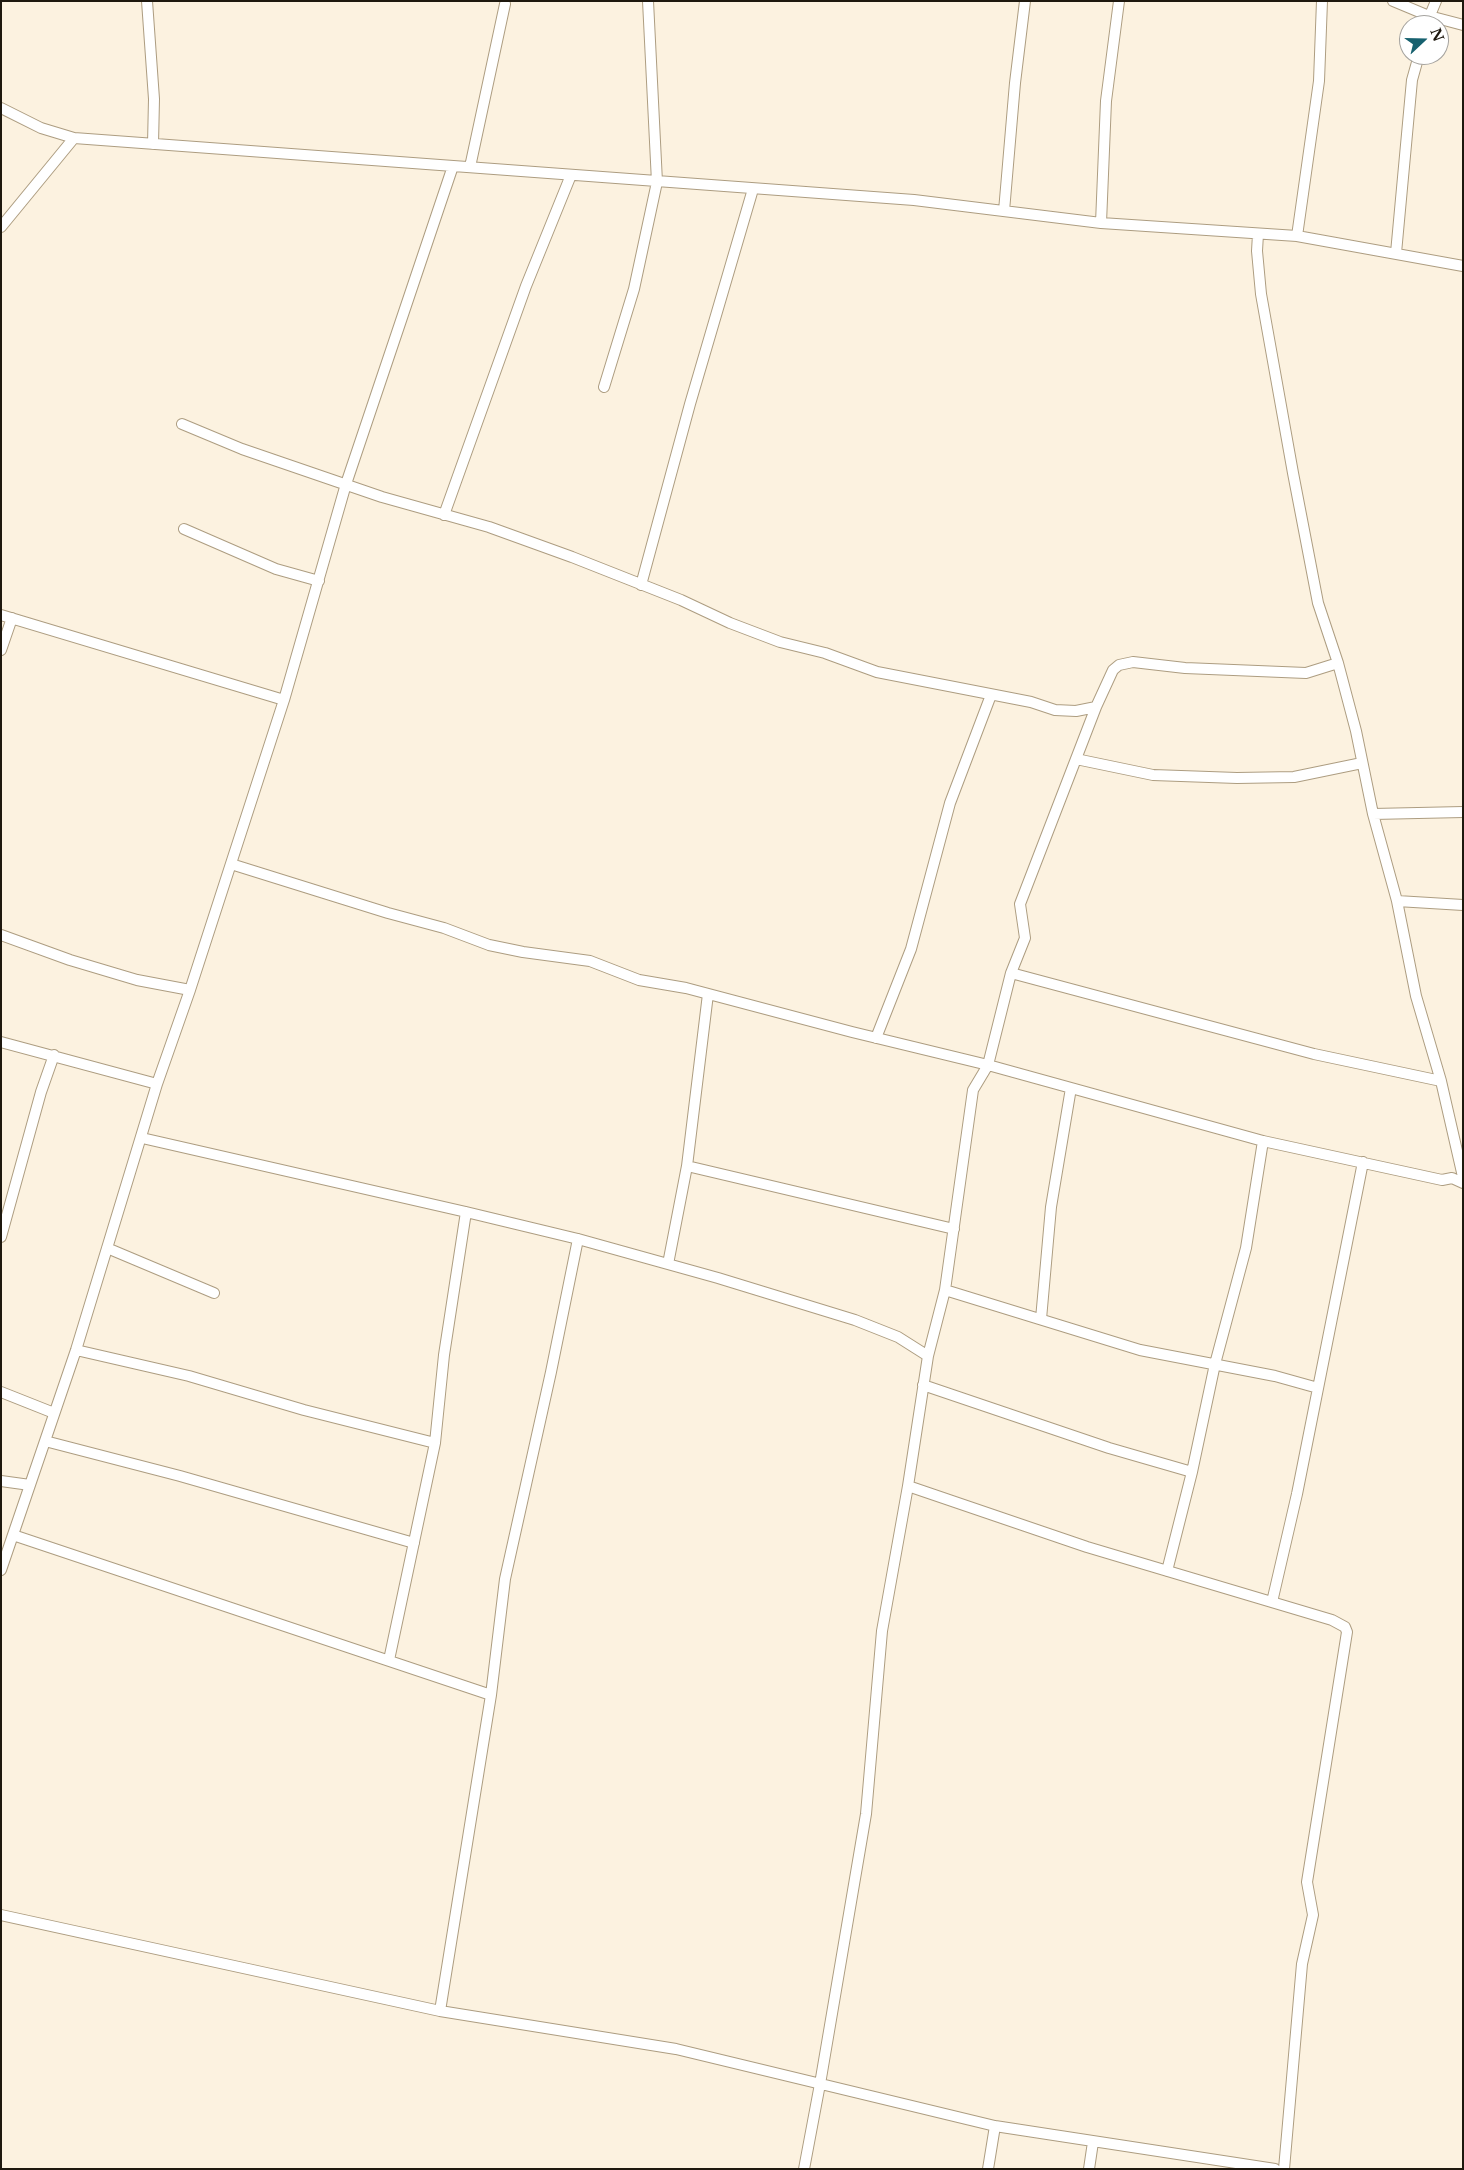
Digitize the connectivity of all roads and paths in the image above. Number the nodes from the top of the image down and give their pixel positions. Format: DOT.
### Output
graph roads {
  1 [pos="147,1"];
  2 [pos="648,1"];
  3 [pos="1025,1"];
  4 [pos="1119,1"];
  5 [pos="1322,1"];
  6 [pos="1393,1"];
  7 [pos="1436,1"];
  8 [pos="505,4"];
  9 [pos="1419,15"];
  10 [pos="1430,15"];
  11 [pos="1449,23"];
  12 [pos="1463,25"];
  13 [pos="1416,65"];
  14 [pos="1,108"];
  15 [pos="74,138"];
  16 [pos="153,144"];
  17 [pos="453,166"];
  18 [pos="470,167"];
  19 [pos="571,175"];
  20 [pos="657,182"];
  21 [pos="753,189"];
  22 [pos="1004,211"];
  23 [pos="1101,223"];
  24 [pos="1,228"];
  25 [pos="1258,234"];
  26 [pos="1296,236"];
  27 [pos="1396,253"];
  28 [pos="1463,266"];
  29 [pos="604,387"];
  30 [pos="182,424"];
  31 [pos="346,484"];
  32 [pos="444,515"];
  33 [pos="184,529"];
  34 [pos="319,580"];
  35 [pos="641,585"];
  36 [pos="6,616"];
  37 [pos="1,650"];
  38 [pos="1338,663"];
  39 [pos="990,695"];
  40 [pos="284,700"];
  41 [pos="1096,707"];
  42 [pos="1076,759"];
  43 [pos="1362,763"];
  44 [pos="1463,812"];
  45 [pos="1372,814"];
  46 [pos="231,864"];
  47 [pos="1397,901"];
  48 [pos="1463,905"];
  49 [pos="1,935"];
  50 [pos="1010,973"];
  51 [pos="190,990"];
  52 [pos="708,994"];
  53 [pos="876,1038"];
  54 [pos="1,1042"];
  55 [pos="54,1055"];
  56 [pos="988,1065"];
  57 [pos="1442,1081"];
  58 [pos="157,1084"];
  59 [pos="1071,1088"];
  60 [pos="142,1138"];
  61 [pos="1262,1141"];
  62 [pos="1363,1162"];
  63 [pos="687,1166"];
  64 [pos="1463,1177"];
  65 [pos="1463,1183"];
  66 [pos="466,1212"];
  67 [pos="954,1230"];
  68 [pos="1,1237"];
  69 [pos="578,1239"];
  70 [pos="107,1248"];
  71 [pos="668,1264"];
  72 [pos="945,1290"];
  73 [pos="214,1293"];
  74 [pos="1041,1320"];
  75 [pos="76,1350"];
  76 [pos="928,1356"];
  77 [pos="1215,1364"];
  78 [pos="923,1385"];
  79 [pos="1318,1388"];
  80 [pos="1,1392"];
  81 [pos="54,1413"];
  82 [pos="45,1441"];
  83 [pos="435,1443"];
  84 [pos="1192,1472"];
  85 [pos="1,1481"];
  86 [pos="30,1485"];
  87 [pos="908,1486"];
  88 [pos="13,1535"];
  89 [pos="414,1543"];
  90 [pos="1,1570"];
  91 [pos="1167,1571"];
  92 [pos="1272,1602"];
  93 [pos="389,1660"];
  94 [pos="492,1695"];
  95 [pos="1,1915"];
  96 [pos="440,2011"];
  97 [pos="820,2084"];
  98 [pos="995,2126"];
  99 [pos="1093,2142"];
  100 [pos="804,2169"];
  101 [pos="988,2169"];
  102 [pos="1089,2169"];
  103 [pos="1275,2169"];
  104 [pos="1284,2169"];
  1 -- 16 [label="street"];
  2 -- 20 [label="street"];
  3 -- 22 [label="street"];
  4 -- 23 [label="street"];
  5 -- 26 [label="street"];
  6 -- 9 [label="street"];
  7 -- 10 [label="street"];
  8 -- 18 [label="street"];
  11 -- 12 [label="street"];
  13 -- 27 [label="street"];
  14 -- 15 [label="street"];
  15 -- 16 [label="street"];
  15 -- 24 [label="street"];
  16 -- 17 [label="street"];
  17 -- 18 [label="street"];
  17 -- 31 [label="street"];
  18 -- 19 [label="street"];
  19 -- 20 [label="street"];
  19 -- 32 [label="street"];
  20 -- 21 [label="street"];
  20 -- 29 [label="street"];
  21 -- 22 [label="street"];
  21 -- 35 [label="street"];
  22 -- 23 [label="street"];
  23 -- 25 [label="street"];
  25 -- 26 [label="street"];
  25 -- 38 [label="street"];
  26 -- 27 [label="street"];
  27 -- 28 [label="street"];
  30 -- 31 [label="street"];
  31 -- 32 [label="street"];
  31 -- 34 [label="street"];
  32 -- 35 [label="street"];
  33 -- 34 [label="street"];
  34 -- 40 [label="street"];
  35 -- 39 [label="street"];
  36 -- 37 [label="street"];
  36 -- 40 [label="street"];
  38 -- 41 [label="street"];
  38 -- 43 [label="street"];
  39 -- 41 [label="street"];
  39 -- 53 [label="street"];
  40 -- 46 [label="street"];
  41 -- 42 [label="street"];
  42 -- 43 [label="street"];
  42 -- 50 [label="street"];
  43 -- 45 [label="street"];
  44 -- 45 [label="street"];
  45 -- 47 [label="street"];
  46 -- 51 [label="street"];
  46 -- 52 [label="street"];
  47 -- 48 [label="street"];
  47 -- 57 [label="street"];
  49 -- 51 [label="street"];
  50 -- 56 [label="street"];
  50 -- 57 [label="street"];
  51 -- 58 [label="street"];
  52 -- 53 [label="street"];
  52 -- 63 [label="street"];
  53 -- 56 [label="street"];
  54 -- 55 [label="street"];
  55 -- 58 [label="street"];
  55 -- 68 [label="street"];
  56 -- 59 [label="street"];
  56 -- 67 [label="street"];
  57 -- 64 [label="street"];
  58 -- 60 [label="street"];
  59 -- 61 [label="street"];
  59 -- 74 [label="street"];
  60 -- 66 [label="street"];
  60 -- 70 [label="street"];
  61 -- 62 [label="street"];
  61 -- 77 [label="street"];
  62 -- 65 [label="street"];
  62 -- 79 [label="street"];
  63 -- 67 [label="street"];
  63 -- 71 [label="street"];
  66 -- 69 [label="street"];
  66 -- 83 [label="street"];
  67 -- 72 [label="street"];
  69 -- 71 [label="street"];
  69 -- 94 [label="street"];
  70 -- 73 [label="street"];
  70 -- 75 [label="street"];
  71 -- 76 [label="street"];
  72 -- 74 [label="street"];
  72 -- 76 [label="street"];
  74 -- 77 [label="street"];
  75 -- 81 [label="street"];
  75 -- 83 [label="street"];
  76 -- 78 [label="street"];
  77 -- 79 [label="street"];
  77 -- 84 [label="street"];
  78 -- 84 [label="street"];
  78 -- 87 [label="street"];
  79 -- 92 [label="street"];
  80 -- 81 [label="street"];
  81 -- 82 [label="street"];
  82 -- 86 [label="street"];
  82 -- 89 [label="street"];
  83 -- 89 [label="street"];
  84 -- 91 [label="street"];
  85 -- 86 [label="street"];
  86 -- 88 [label="street"];
  87 -- 91 [label="street"];
  87 -- 97 [label="street"];
  88 -- 90 [label="street"];
  88 -- 93 [label="street"];
  89 -- 93 [label="street"];
  91 -- 92 [label="street"];
  92 -- 104 [label="street"];
  93 -- 94 [label="street"];
  94 -- 96 [label="street"];
  95 -- 96 [label="street"];
  96 -- 97 [label="street"];
  97 -- 98 [label="street"];
  97 -- 100 [label="street"];
  98 -- 99 [label="street"];
  98 -- 101 [label="street"];
  99 -- 102 [label="street"];
  99 -- 103 [label="street"];
}
